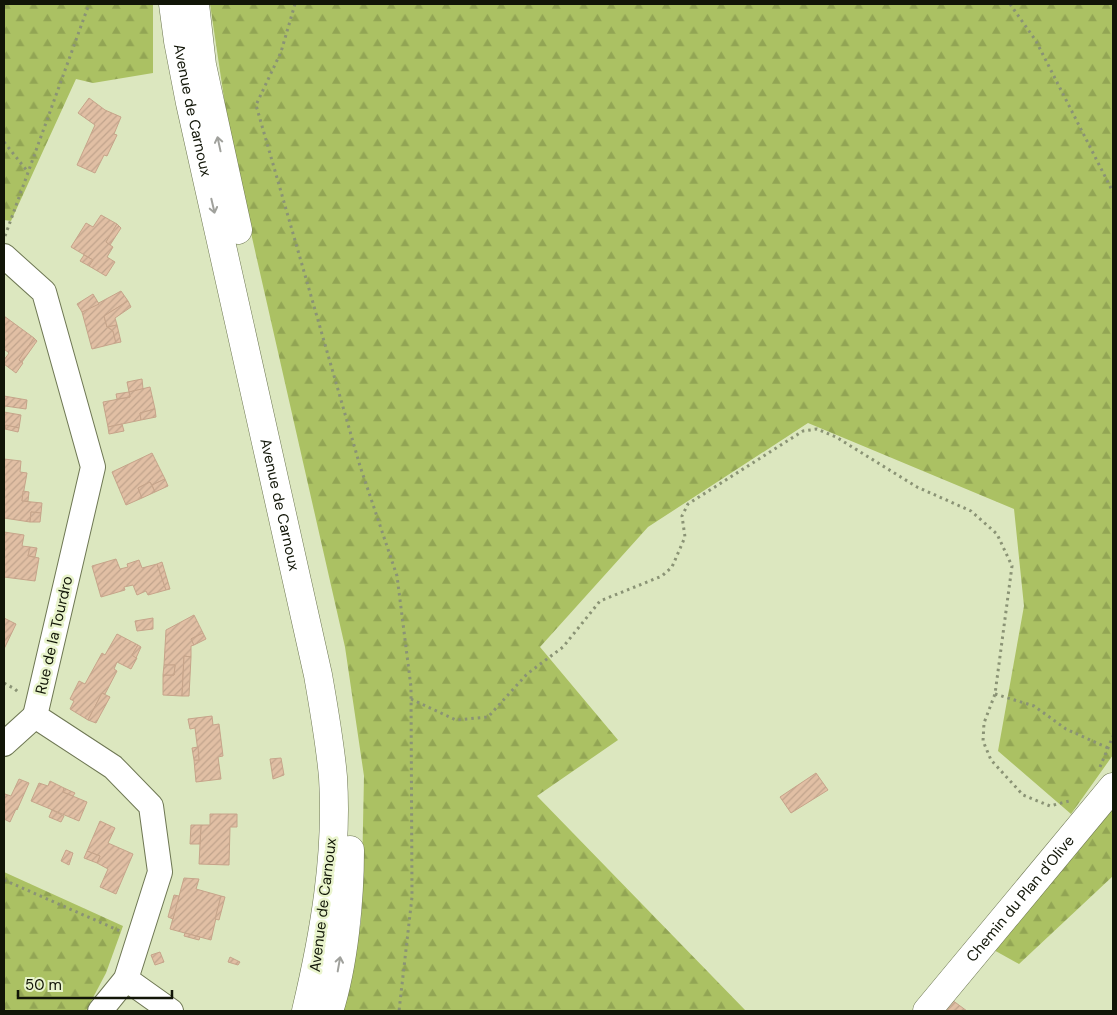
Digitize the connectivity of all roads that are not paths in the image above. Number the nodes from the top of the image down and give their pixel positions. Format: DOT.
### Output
graph roads {
  1 [pos="174,4"];
  2 [pos="195,4"];
  3 [pos="4,256"];
  4 [pos="35,716"];
  5 [pos="4,744"];
  6 [pos="1105,776"];
  7 [pos="126,979"];
  8 [pos="100,1011"];
  9 [pos="171,1011"];
  10 [pos="306,1011"];
  11 [pos="329,1011"];
  12 [pos="927,1011"];
  1 -- 10 [label="main road, Avenue de Carnoux, one-way"];
  11 -- 2 [label="main road, Avenue de Carnoux, one-way"];
  3 -- 4 [label="street, Rue de la Tourdro"];
  4 -- 5 [label="street"];
  4 -- 7 [label="street, Rue de la Tourdro"];
  6 -- 12 [label="main road, Chemin du Plan d'Olive"];
  7 -- 8 [label="street"];
  7 -- 9 [label="street"];
}
